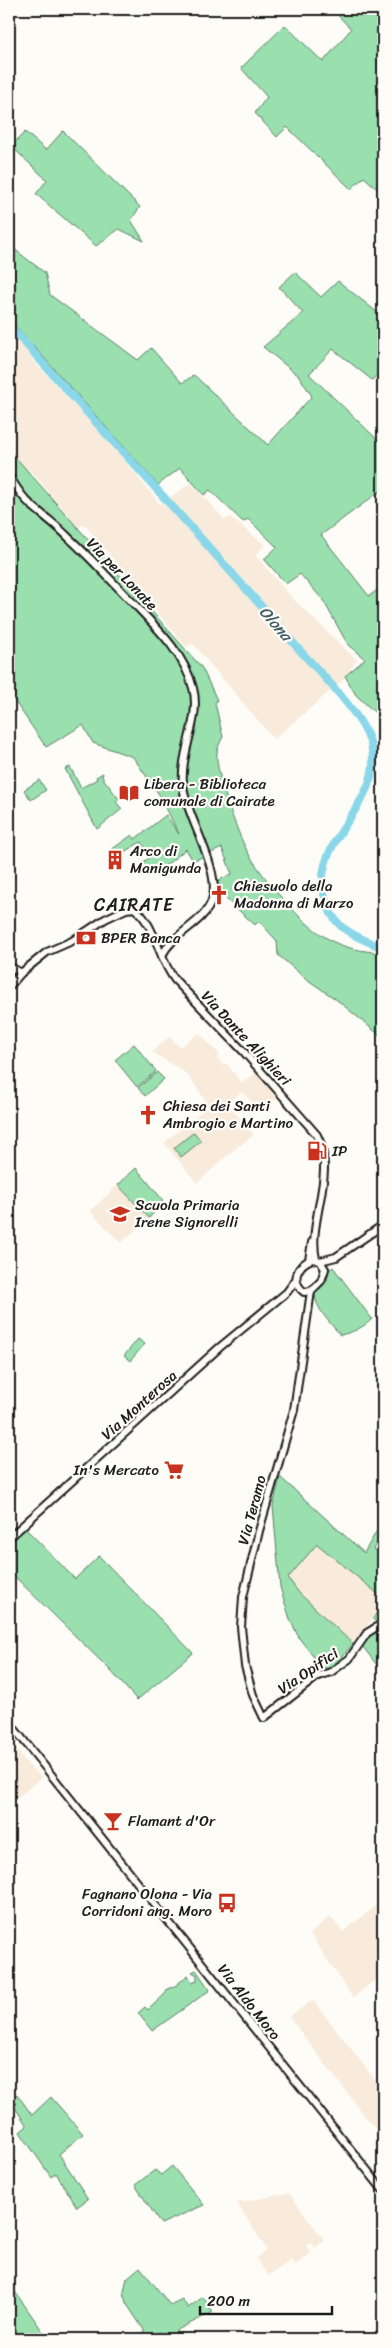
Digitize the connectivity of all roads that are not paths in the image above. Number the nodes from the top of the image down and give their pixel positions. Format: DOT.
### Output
graph roads {
  1 [pos="9,476"];
  2 [pos="157,945"];
  3 [pos="169,946"];
  4 [pos="162,956"];
  5 [pos="9,966"];
  6 [pos="21,973"];
  7 [pos="9,987"];
  8 [pos="383,1225"];
  9 [pos="316,1234"];
  10 [pos="355,1245"];
  11 [pos="309,1260"];
  12 [pos="318,1260"];
  13 [pos="325,1268"];
  14 [pos="299,1287"];
  15 [pos="311,1291"];
  16 [pos="308,1307"];
  17 [pos="9,1538"];
  18 [pos="383,1623"];
  19 [pos="264,1718"];
  20 [pos="9,1722"];
  21 [pos="383,2190"];
  1 -- 3 [label="street, Via per Lonate"];
  2 -- 3 [label="street"];
  2 -- 4 [label="street, Via Dante Alighieri"];
  2 -- 6 [label="street, Via Dante Alighieri"];
  3 -- 4 [label="street"];
  4 -- 9 [label="street, Via Dante Alighieri"];
  5 -- 6 [label="street"];
  6 -- 7 [label="street"];
  8 -- 10 [label="street"];
  9 -- 11 [label="street, Via Dante Alighieri"];
  9 -- 12 [label="street, Via Dante Alighieri"];
  10 -- 12 [label="street"];
  10 -- 13 [label="street"];
  11 -- 12 [label="street"];
  11 -- 14 [label="street"];
  12 -- 13 [label="street"];
  13 -- 15 [label="street"];
  14 -- 15 [label="street"];
  14 -- 16 [label="street, Via Teramo"];
  14 -- 17 [label="street, Via Monterosa"];
  15 -- 16 [label="street, Via Teramo"];
  16 -- 19 [label="street, Via Teramo"];
  18 -- 19 [label="street, Via Opifici"];
  20 -- 21 [label="street, Via Aldo Moro"];
}
